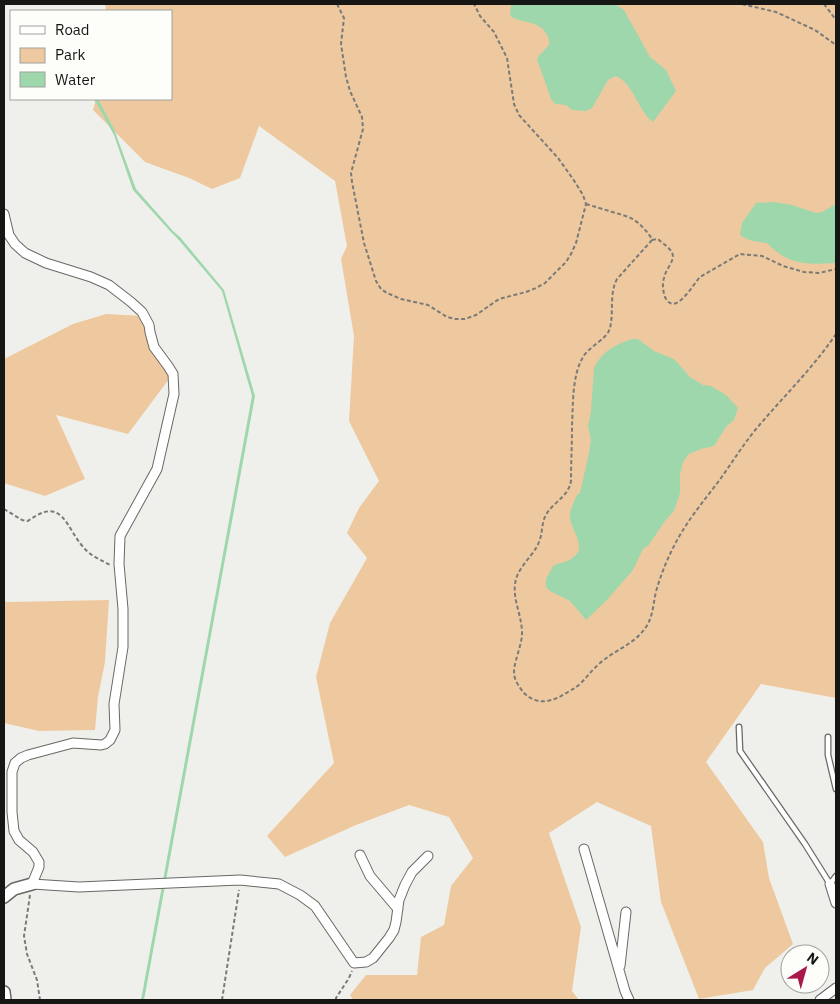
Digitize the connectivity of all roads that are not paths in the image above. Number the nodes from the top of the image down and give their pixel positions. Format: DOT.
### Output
graph roads {
  1 [pos="4,214"];
  2 [pos="739,727"];
  3 [pos="828,737"];
  4 [pos="836,789"];
  5 [pos="584,849"];
  6 [pos="360,855"];
  7 [pos="428,856"];
  8 [pos="836,876"];
  9 [pos="32,884"];
  10 [pos="830,884"];
  11 [pos="4,897"];
  12 [pos="836,903"];
  13 [pos="398,908"];
  14 [pos="626,912"];
  15 [pos="620,972"];
  16 [pos="836,988"];
  17 [pos="629,1000"];
  18 [pos="820,1000"];
  1 -- 9 [label="street"];
  2 -- 10 [label="lane"];
  3 -- 4 [label="lane"];
  5 -- 15 [label="street"];
  6 -- 13 [label="street"];
  7 -- 13 [label="street"];
  8 -- 10 [label="lane"];
  9 -- 11 [label="street"];
  9 -- 13 [label="street"];
  10 -- 12 [label="street"];
  14 -- 15 [label="street"];
  15 -- 17 [label="street"];
  16 -- 18 [label="street"];
}
